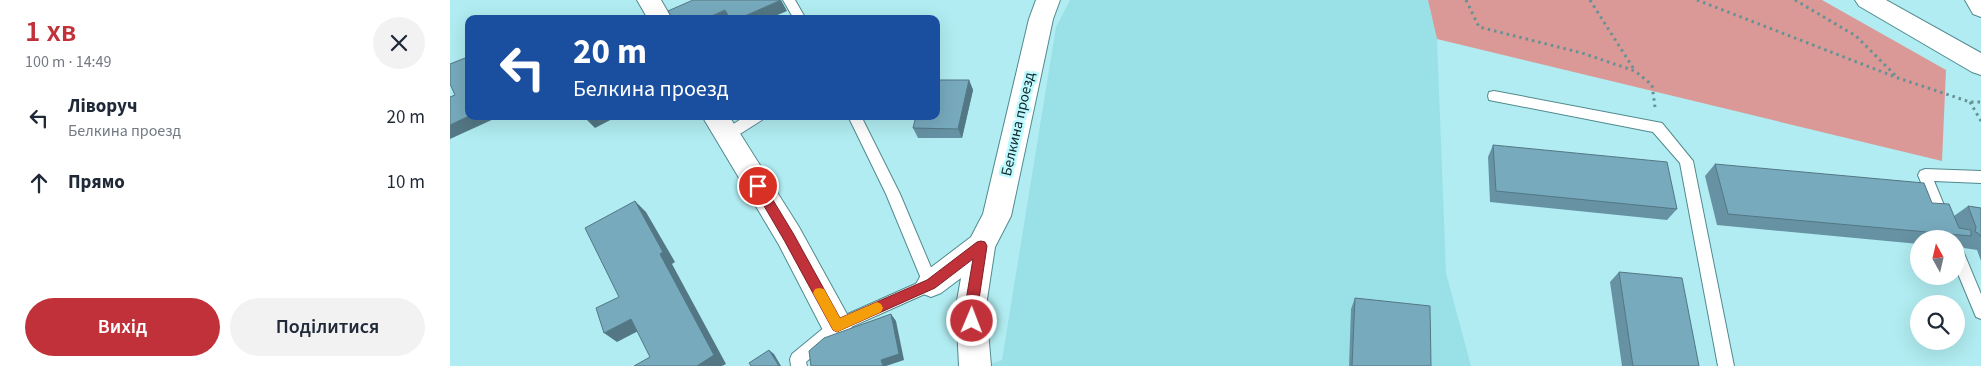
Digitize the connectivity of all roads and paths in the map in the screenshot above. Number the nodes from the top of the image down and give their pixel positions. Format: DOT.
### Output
graph roads {
  1 [pos="649,0"];
  2 [pos="789,0"];
  3 [pos="1048,0"];
  4 [pos="1466,0"];
  5 [pos="1590,0"];
  6 [pos="1697,0"];
  7 [pos="1795,0"];
  8 [pos="1867,0"];
  9 [pos="1977,0"];
  10 [pos="1981,8"];
  11 [pos="658,15"];
  12 [pos="798,15"];
  13 [pos="1956,49"];
  14 [pos="1981,51"];
  15 [pos="1981,65"];
  16 [pos="1635,71"];
  17 [pos="1898,78"];
  18 [pos="1494,96"];
  19 [pos="1970,102"];
  20 [pos="1981,102"];
  21 [pos="743,120"];
  22 [pos="856,120"];
  23 [pos="1981,121"];
  24 [pos="721,126"];
  25 [pos="1656,127"];
  26 [pos="1981,177"];
  27 [pos="1947,230"];
  28 [pos="981,246"];
  29 [pos="1965,273"];
  30 [pos="931,284"];
  31 [pos="1981,312"];
  32 [pos="837,326"];
  33 [pos="799,366"];
  34 [pos="975,366"];
  35 [pos="1726,366"];
  1 -- 11 [label="street"];
  2 -- 12 [label="lane"];
  3 -- 28 [label="street, Белкина проезд"];
  4 -- 16 [label="path"];
  5 -- 16 [label="path"];
  6 -- 17 [label="path"];
  7 -- 17 [label="path"];
  8 -- 13 [label="street"];
  9 -- 10 [label="street"];
  13 -- 14 [label="street"];
  13 -- 15 [label="street"];
  16 -- 25 [label="path"];
  17 -- 19 [label="path"];
  18 -- 25 [label="lane"];
  19 -- 20 [label="path"];
  19 -- 23 [label="path"];
  21 -- 24 [label="lane"];
  22 -- 30 [label="lane"];
  24 -- 32 [label="street"];
  25 -- 35 [label="lane"];
  26 -- 27 [label="lane"];
  28 -- 30 [label="street, Белкина проезд"];
  28 -- 34 [label="street, Белкина проезд"];
  29 -- 31 [label="lane"];
  30 -- 32 [label="lane"];
  32 -- 33 [label="lane"];
}
